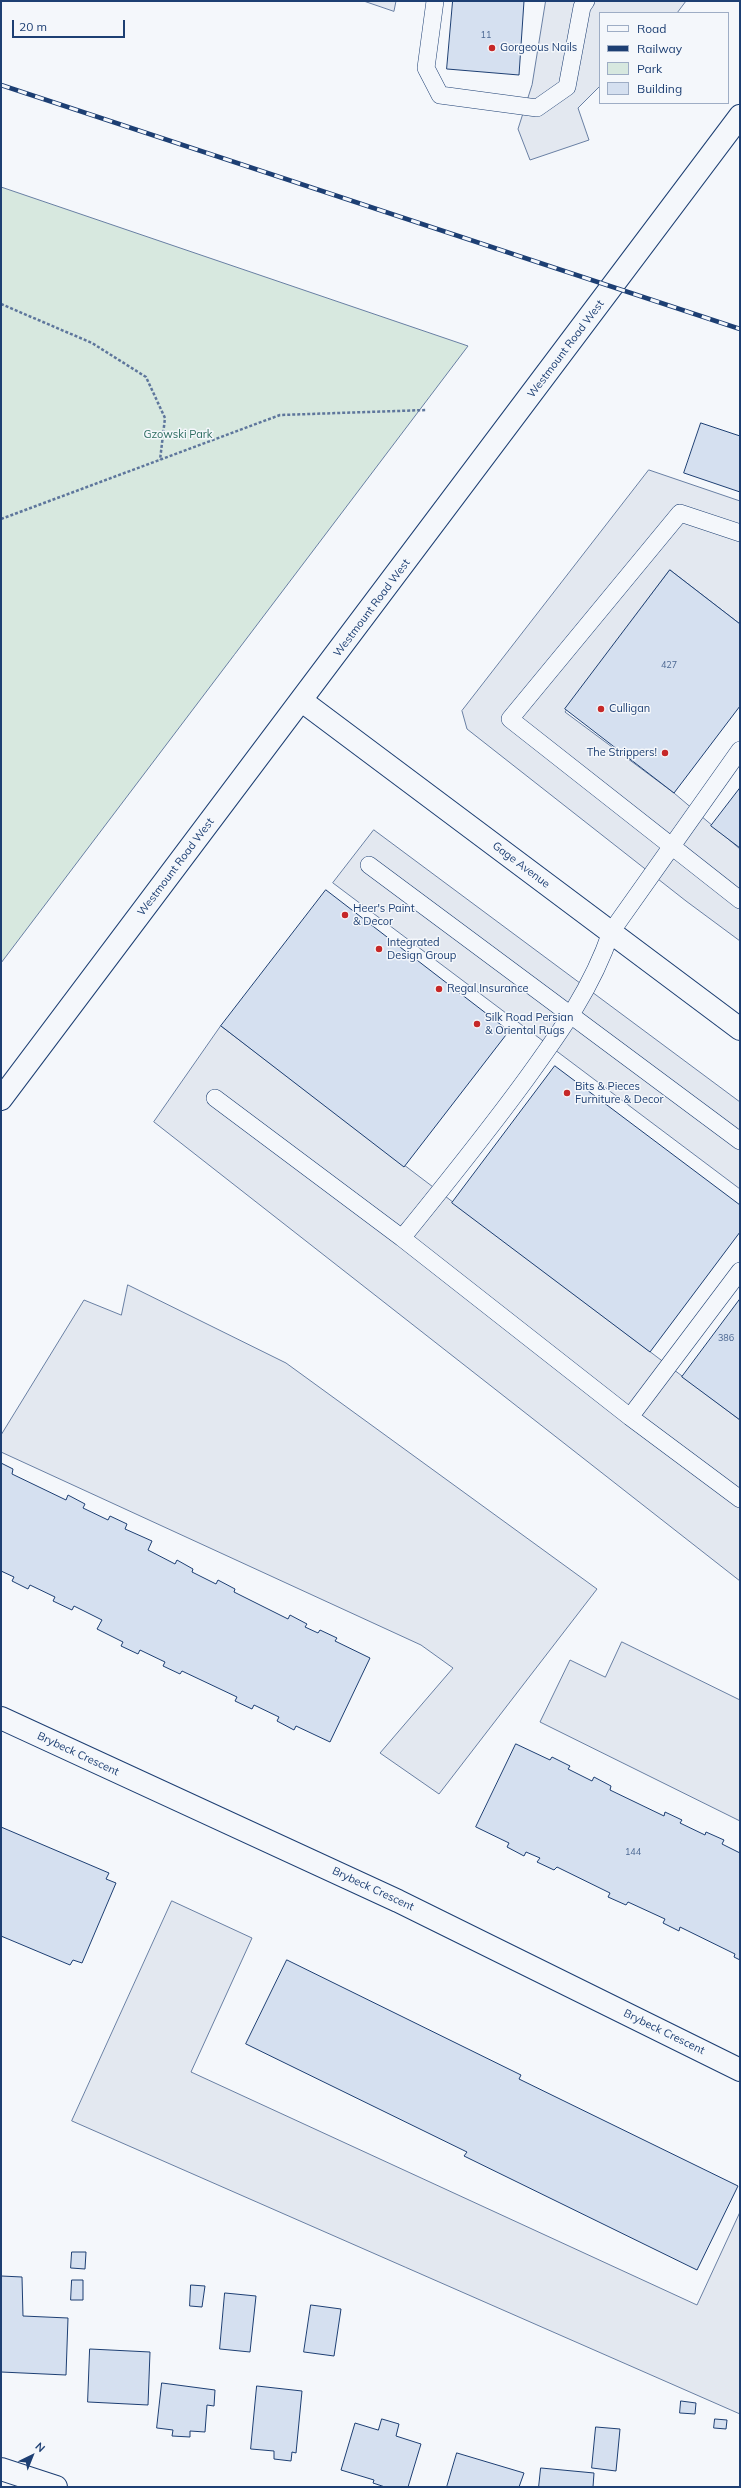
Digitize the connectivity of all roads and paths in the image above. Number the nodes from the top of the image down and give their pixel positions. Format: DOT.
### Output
graph roads {
  1 [pos="435,1"];
  2 [pos="586,1"];
  3 [pos="740,116"];
  4 [pos="1,304"];
  5 [pos="426,410"];
  6 [pos="160,460"];
  7 [pos="1,519"];
  8 [pos="740,532"];
  9 [pos="302,701"];
  10 [pos="740,750"];
  11 [pos="671,847"];
  12 [pos="369,865"];
  13 [pos="740,900"];
  14 [pos="611,932"];
  15 [pos="572,1016"];
  16 [pos="740,1029"];
  17 [pos="215,1098"];
  18 [pos="1,1099"];
  19 [pos="740,1141"];
  20 [pos="402,1238"];
  21 [pos="740,1270"];
  22 [pos="630,1417"];
  23 [pos="740,1499"];
  24 [pos="1,1718"];
  25 [pos="740,2070"];
  26 [pos="1,2470"];
  27 [pos="56,2487"];
  1 -- 2 [label="lane"];
  3 -- 9 [label="street, Westmount Road West"];
  4 -- 6 [label="path"];
  5 -- 6 [label="path"];
  6 -- 7 [label="path"];
  8 -- 11 [label="lane"];
  9 -- 14 [label="street, Gage Avenue"];
  9 -- 18 [label="street, Westmount Road West"];
  10 -- 11 [label="lane"];
  11 -- 13 [label="lane"];
  11 -- 14 [label="lane"];
  12 -- 15 [label="lane"];
  14 -- 15 [label="lane"];
  14 -- 16 [label="street, Gage Avenue"];
  15 -- 19 [label="lane"];
  15 -- 20 [label="lane"];
  17 -- 20 [label="lane"];
  20 -- 22 [label="lane"];
  21 -- 22 [label="lane"];
  22 -- 23 [label="lane"];
  24 -- 25 [label="street, Brybeck Crescent"];
  26 -- 27 [label="street"];
}
